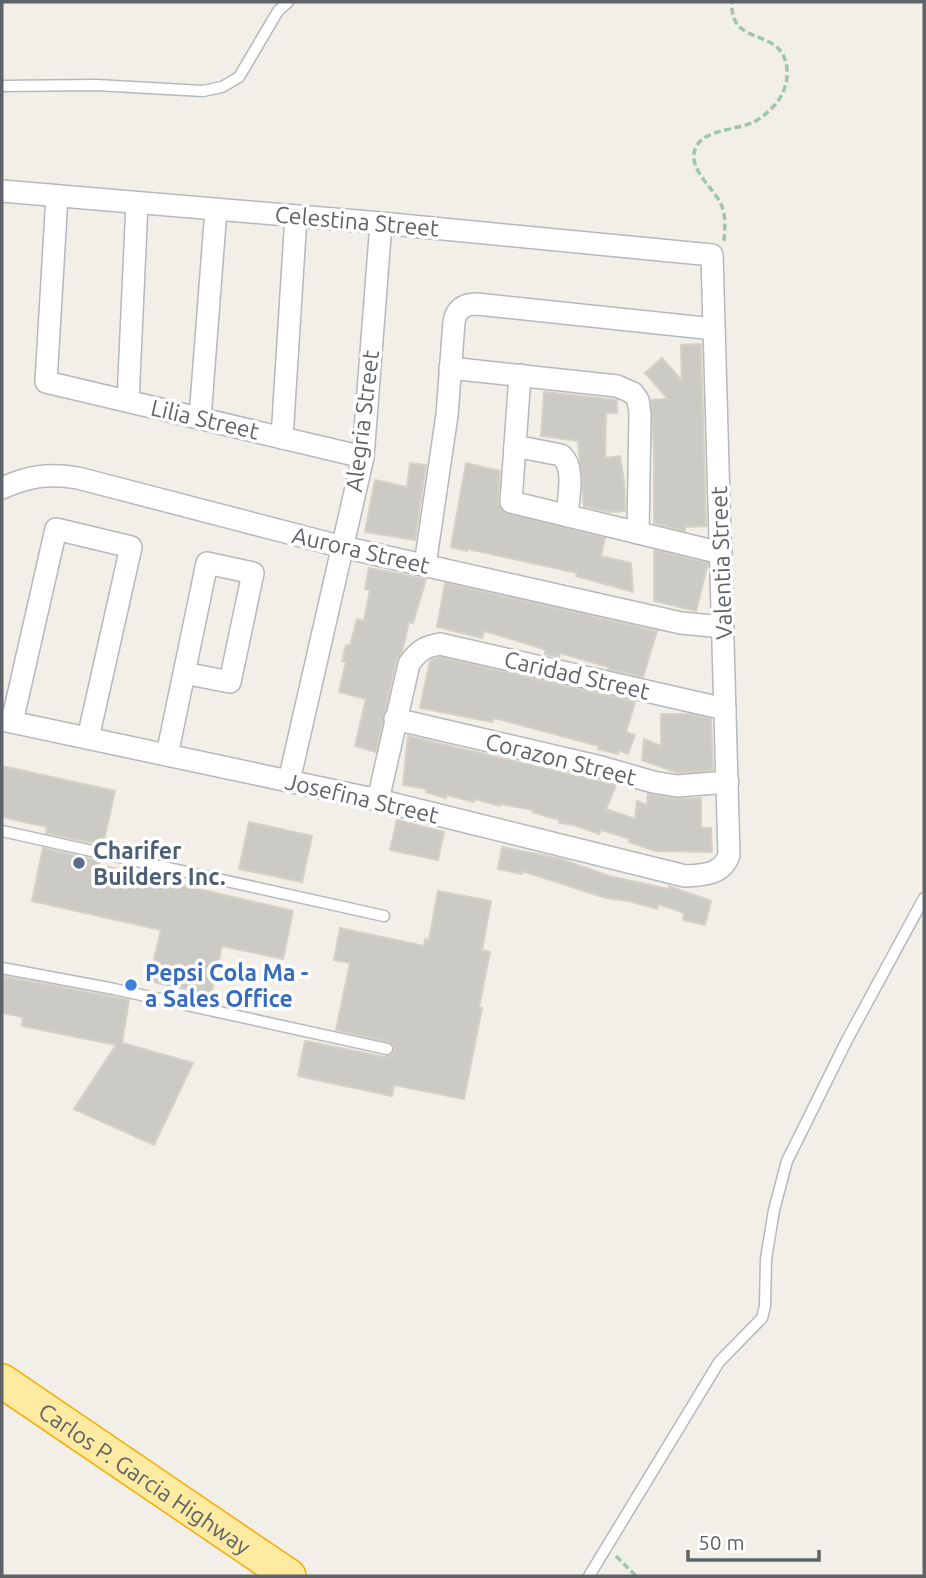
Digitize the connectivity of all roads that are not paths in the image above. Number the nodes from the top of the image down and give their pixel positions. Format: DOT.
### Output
graph roads {
  1 [pos="288,2"];
  2 [pos="2,86"];
  3 [pos="2,191"];
  4 [pos="57,196"];
  5 [pos="136,203"];
  6 [pos="216,209"];
  7 [pos="296,216"];
  8 [pos="381,223"];
  9 [pos="712,255"];
  10 [pos="714,329"];
  11 [pos="450,368"];
  12 [pos="520,375"];
  13 [pos="128,401"];
  14 [pos="200,418"];
  15 [pos="282,438"];
  16 [pos="515,446"];
  17 [pos="363,457"];
  18 [pos="2,488"];
  19 [pos="567,516"];
  20 [pos="638,533"];
  21 [pos="343,547"];
  22 [pos="721,553"];
  23 [pos="425,565"];
  24 [pos="723,626"];
  25 [pos="184,673"];
  26 [pos="725,709"];
  27 [pos="395,719"];
  28 [pos="7,721"];
  29 [pos="88,738"];
  30 [pos="167,755"];
  31 [pos="289,781"];
  32 [pos="727,782"];
  33 [pos="377,800"];
  34 [pos="2,831"];
  35 [pos="720,869"];
  36 [pos="924,898"];
  37 [pos="384,916"];
  38 [pos="2,968"];
  39 [pos="387,1049"];
  40 [pos="2,1381"];
  41 [pos="289,1576"];
  42 [pos="589,1576"];
  1 -- 2 [label="lane"];
  3 -- 4 [label="street, Celestina Street"];
  4 -- 5 [label="street, Celestina Street"];
  4 -- 13 [label="street, Lilia Street"];
  5 -- 6 [label="street, Celestina Street"];
  5 -- 13 [label="street"];
  6 -- 7 [label="street, Celestina Street"];
  6 -- 14 [label="street"];
  7 -- 8 [label="street, Celestina Street"];
  7 -- 15 [label="street"];
  8 -- 9 [label="street, Celestina Street"];
  8 -- 17 [label="street, Alegria Street"];
  9 -- 10 [label="street, Valentia Street"];
  10 -- 11 [label="street"];
  10 -- 22 [label="street, Valentia Street"];
  11 -- 12 [label="street"];
  11 -- 23 [label="street"];
  12 -- 16 [label="street"];
  12 -- 20 [label="street"];
  13 -- 14 [label="street, Lilia Street"];
  14 -- 15 [label="street, Lilia Street"];
  15 -- 17 [label="street, Lilia Street"];
  16 -- 19 [label="street"];
  16 -- 19 [label="street"];
  17 -- 21 [label="street, Alegria Street"];
  18 -- 21 [label="street, Aurora Street"];
  19 -- 20 [label="street"];
  20 -- 22 [label="street"];
  21 -- 23 [label="street, Aurora Street"];
  21 -- 31 [label="street, Alegria Street"];
  22 -- 24 [label="street, Valentia Street"];
  23 -- 24 [label="street, Aurora Street"];
  24 -- 26 [label="street, Valentia Street"];
  25 -- 25 [label="street"];
  25 -- 30 [label="street"];
  26 -- 27 [label="street, Caridad Street"];
  26 -- 32 [label="street, Valentia Street"];
  27 -- 32 [label="street, Corazon Street"];
  27 -- 33 [label="street"];
  28 -- 29 [label="street, Josefina Street"];
  28 -- 29 [label="street"];
  29 -- 30 [label="street, Josefina Street"];
  30 -- 31 [label="street, Josefina Street"];
  31 -- 33 [label="street, Josefina Street"];
  32 -- 35 [label="street, Valentia Street"];
  33 -- 35 [label="street, Josefina Street"];
  34 -- 37 [label="lane"];
  36 -- 42 [label="lane"];
  38 -- 39 [label="lane"];
  40 -- 41 [label="highway, Carlos P. Garcia Highway"];
}
